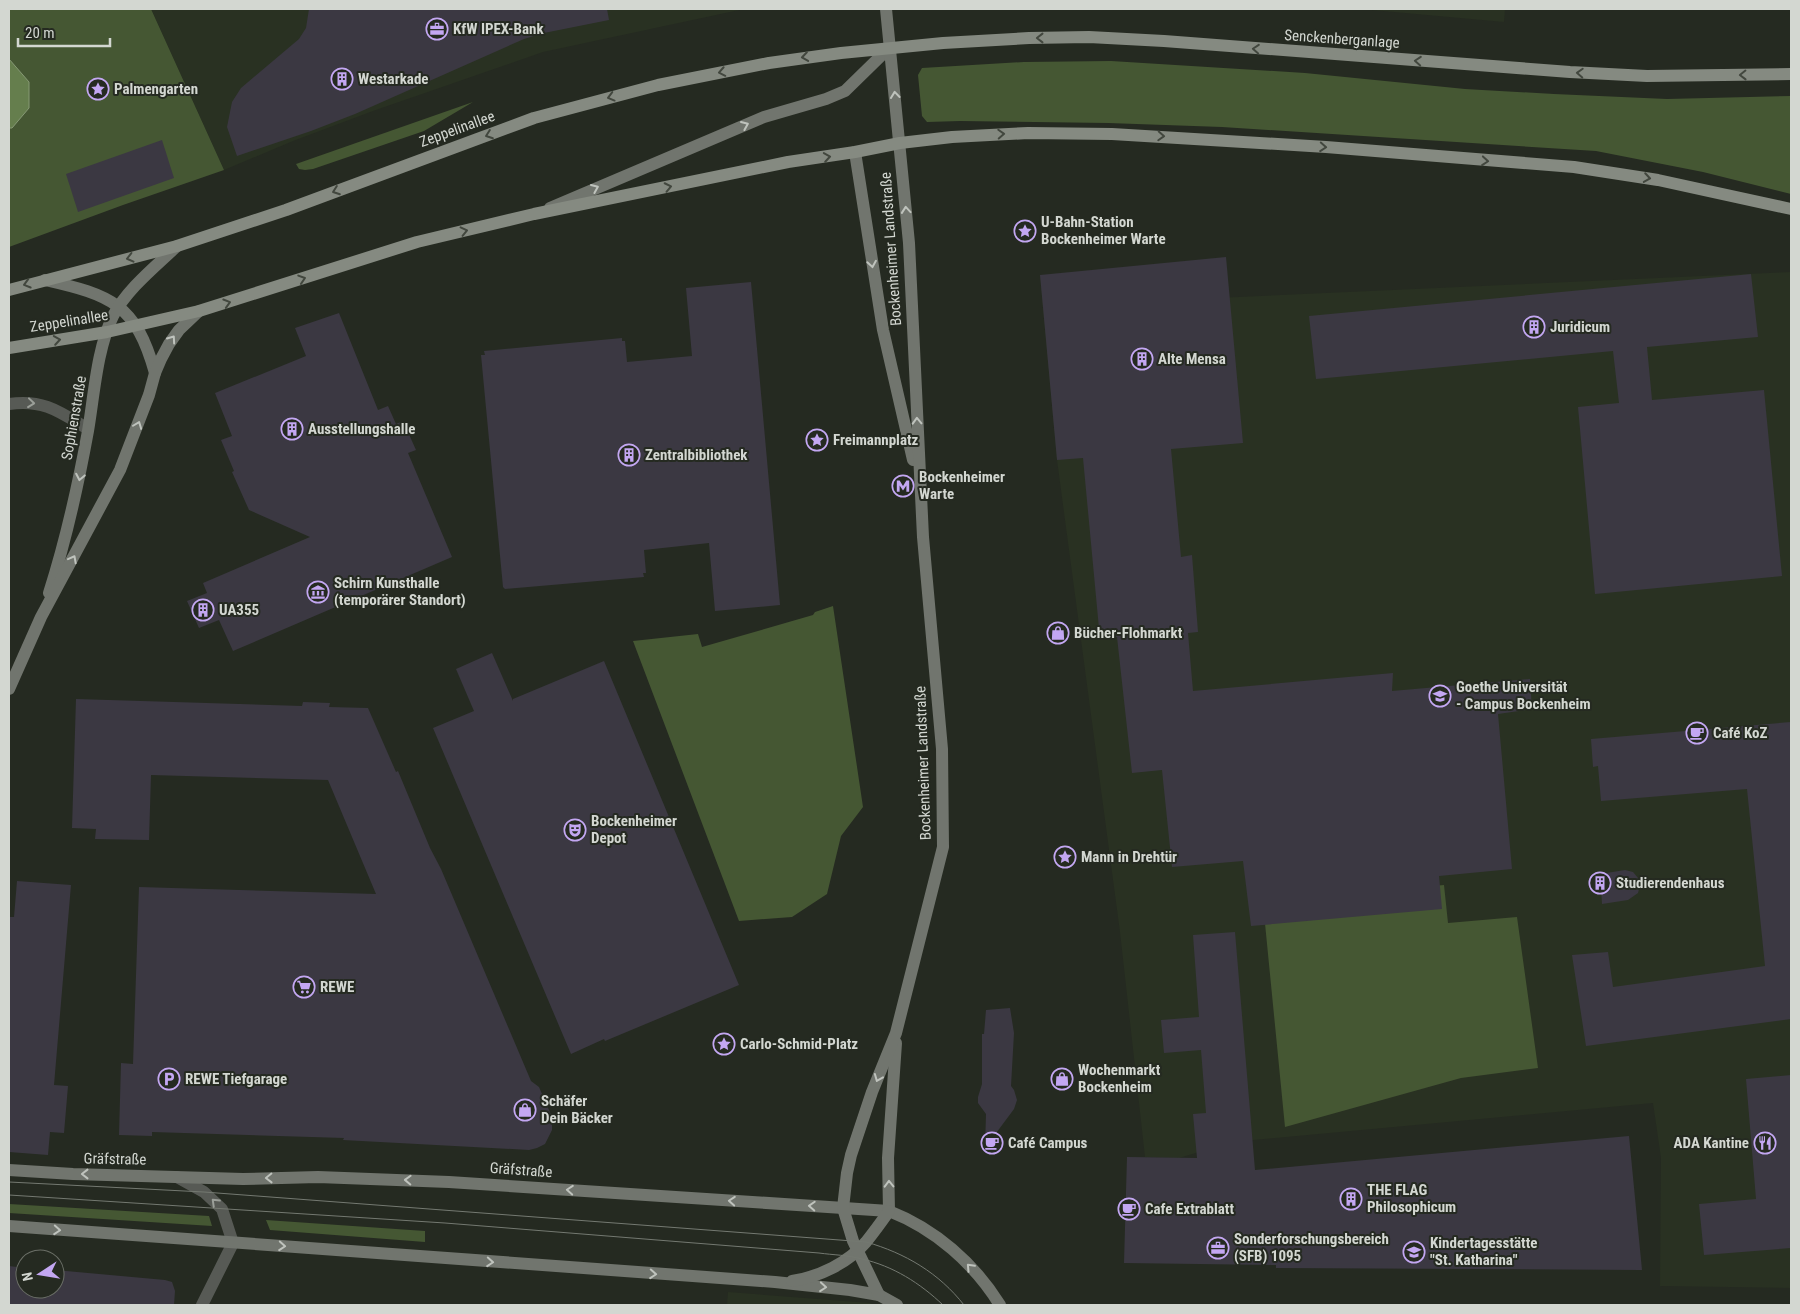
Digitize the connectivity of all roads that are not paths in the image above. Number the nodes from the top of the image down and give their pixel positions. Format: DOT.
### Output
graph roads {
  1 [pos="886,9"];
  2 [pos="890,47"];
  3 [pos="1791,74"];
  4 [pos="900,143"];
  5 [pos="856,152"];
  6 [pos="1791,210"];
  7 [pos="534,214"];
  8 [pos="177,246"];
  9 [pos="45,280"];
  10 [pos="9,290"];
  11 [pos="119,307"];
  12 [pos="199,311"];
  13 [pos="135,326"];
  14 [pos="107,332"];
  15 [pos="9,348"];
  16 [pos="155,373"];
  17 [pos="9,404"];
  18 [pos="88,429"];
  19 [pos="920,487"];
  20 [pos="42,617"];
  21 [pos="9,689"];
  22 [pos="896,1033"];
  23 [pos="9,1170"];
  24 [pos="177,1177"];
  25 [pos="843,1208"];
  26 [pos="889,1211"];
  27 [pos="9,1226"];
  28 [pos="233,1243"];
  29 [pos="857,1251"];
  30 [pos="775,1282"];
  31 [pos="879,1295"];
  32 [pos="202,1305"];
  33 [pos="897,1305"];
  34 [pos="1000,1305"];
  1 -- 2 [label="street, Bockenheimer Landstraße"];
  3 -- 2 [label="main road, Senckenberganlage, one-way"];
  4 -- 2 [label="street, Bockenheimer Landstraße, one-way"];
  7 -- 2 [label="street, one-way"];
  2 -- 8 [label="main road, Zeppelinallee, one-way"];
  4 -- 5 [label="main road, Zeppelinallee"];
  4 -- 6 [label="main road, one-way"];
  19 -- 4 [label="street, Bockenheimer Landstraße, one-way"];
  7 -- 5 [label="main road, Zeppelinallee, one-way"];
  5 -- 19 [label="street, Bockenheimer Landstraße, one-way"];
  12 -- 7 [label="main road, Zeppelinallee, one-way"];
  8 -- 9 [label="main road, Zeppelinallee, one-way"];
  8 -- 11 [label="street, Sophienstraße"];
  9 -- 10 [label="main road, Zeppelinallee, one-way"];
  9 -- 11 [label="street, Zeppelinallee"];
  11 -- 13 [label="street, Zeppelinallee"];
  11 -- 14 [label="street, Sophienstraße"];
  12 -- 13 [label="main road, Zeppelinallee"];
  16 -- 12 [label="street, Sophienstraße, one-way"];
  13 -- 14 [label="main road, Zeppelinallee"];
  13 -- 16 [label="street"];
  15 -- 14 [label="main road, Zeppelinallee, one-way"];
  14 -- 18 [label="street, Sophienstraße"];
  20 -- 16 [label="street, Sophienstraße, one-way"];
  17 -- 18 [label="street, one-way"];
  18 -- 20 [label="street, Sophienstraße, one-way"];
  19 -- 22 [label="street, Bockenheimer Landstraße"];
  20 -- 21 [label="street, Sophienstraße"];
  22 -- 25 [label="street, Bockenheimer Landstraße, one-way"];
  26 -- 22 [label="street, Bockenheimer Landstraße, one-way"];
  24 -- 23 [label="street, Gräfstraße, one-way"];
  25 -- 24 [label="street, Gräfstraße, one-way"];
  28 -- 24 [label="street, one-way"];
  25 -- 26 [label="street, Gräfstraße"];
  25 -- 29 [label="street, Bockenheimer Landstraße"];
  26 -- 29 [label="street"];
  34 -- 26 [label="street, Gräfstraße, one-way"];
  27 -- 28 [label="street, one-way"];
  28 -- 30 [label="street, one-way"];
  28 -- 32 [label="street"];
  29 -- 30 [label="street"];
  29 -- 31 [label="street, Bockenheimer Landstraße"];
  30 -- 31 [label="street, one-way"];
  31 -- 33 [label="street"];
}
